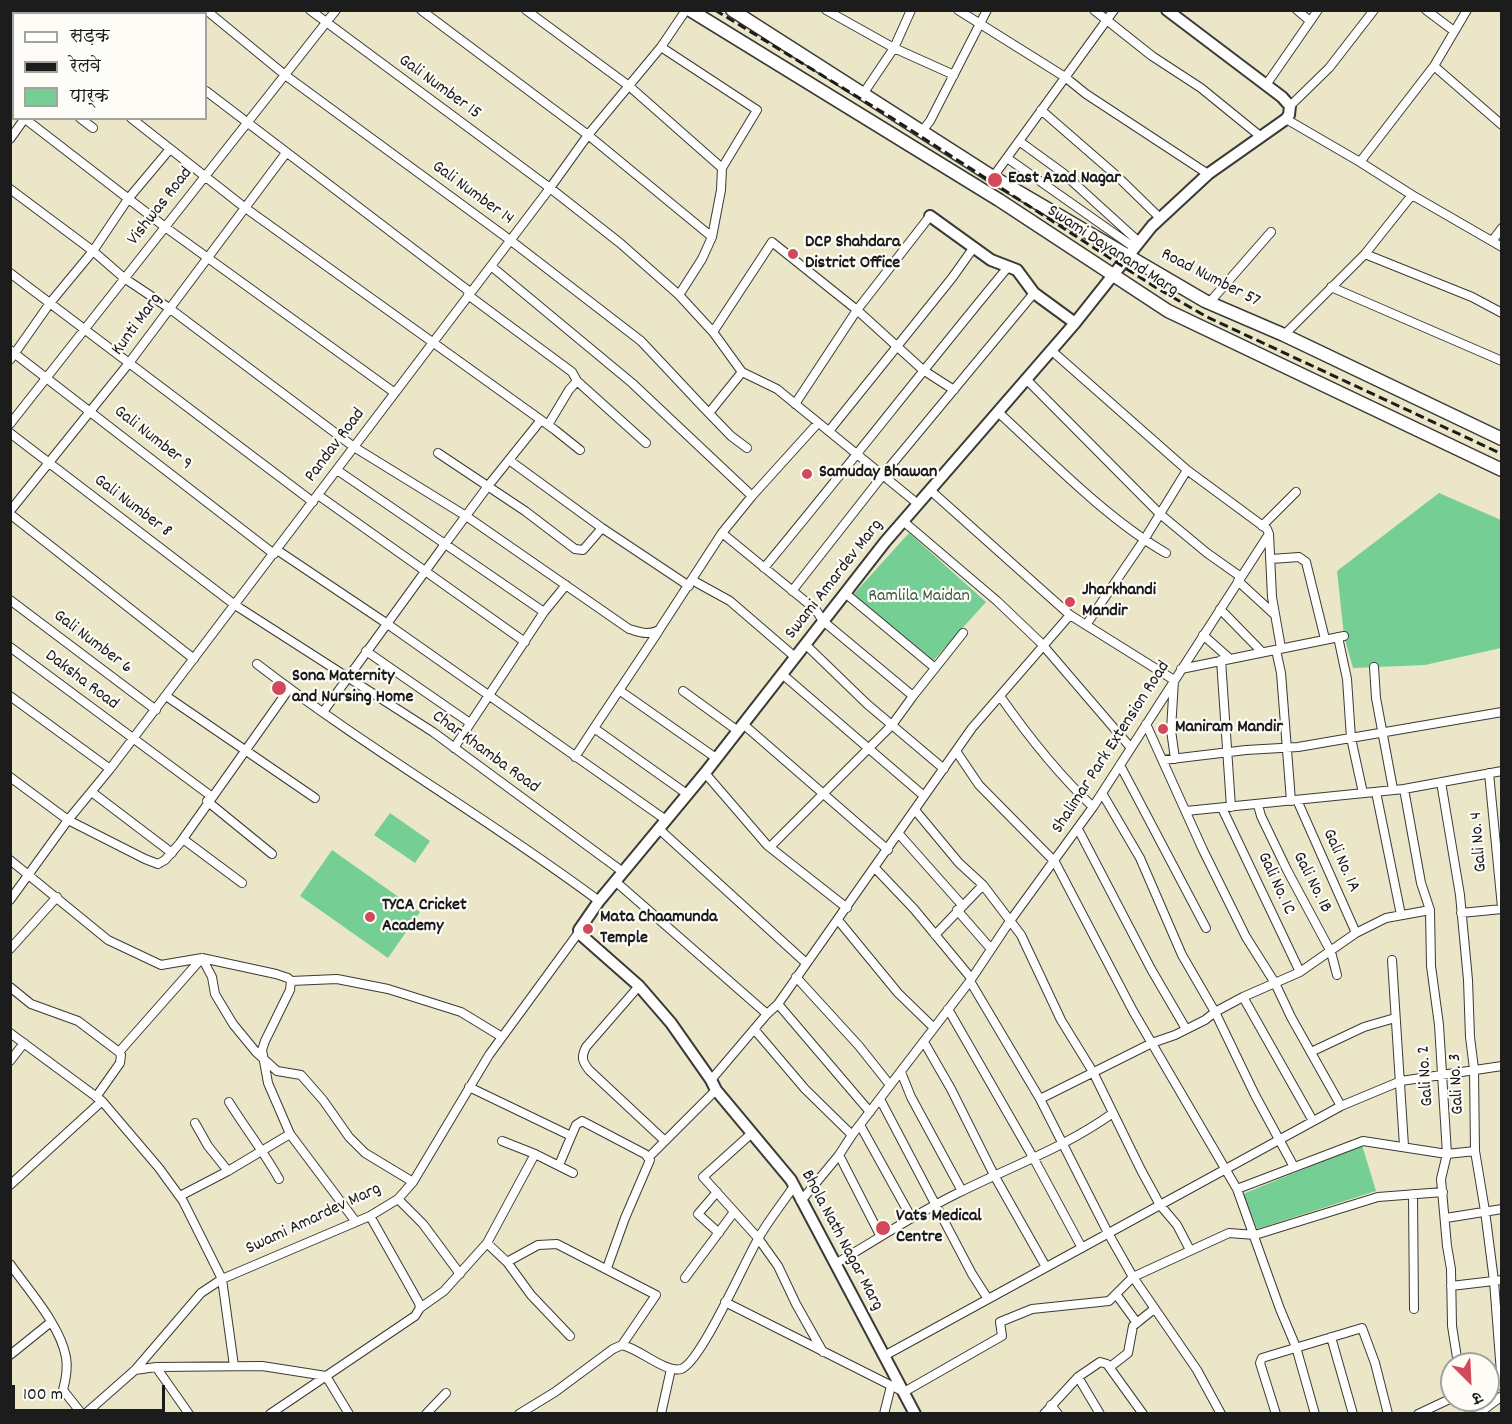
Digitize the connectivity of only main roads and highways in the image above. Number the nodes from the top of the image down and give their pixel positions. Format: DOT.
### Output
graph roads {
  1 [pos="732,10"];
  2 [pos="686,13"];
  3 [pos="1502,439"];
  4 [pos="1502,470"];
  1 -- 3 [label="main road, Road Number 57"];
  2 -- 4 [label="main road, Swami Dayanand Marg"];
}
